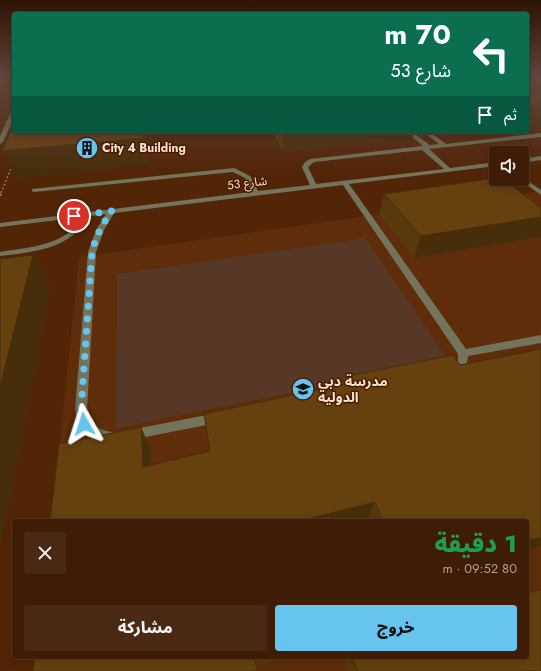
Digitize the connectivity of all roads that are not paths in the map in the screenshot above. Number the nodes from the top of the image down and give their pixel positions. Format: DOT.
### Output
graph roads {
  1 [pos="12,116"];
  2 [pos="404,134"];
  3 [pos="411,134"];
  4 [pos="429,134"];
  5 [pos="541,135"];
  6 [pos="0,142"];
  7 [pos="444,146"];
  8 [pos="423,148"];
  9 [pos="541,158"];
  10 [pos="529,160"];
  11 [pos="489,165"];
  12 [pos="448,170"];
  13 [pos="344,182"];
  14 [pos="529,184"];
  15 [pos="314,186"];
  16 [pos="541,186"];
  17 [pos="533,187"];
  18 [pos="34,190"];
  19 [pos="255,193"];
  20 [pos="541,193"];
  21 [pos="112,211"];
  22 [pos="88,214"];
  23 [pos="0,224"];
  24 [pos="0,254"];
  25 [pos="541,338"];
  26 [pos="463,353"];
  27 [pos="439,374"];
  28 [pos="231,415"];
  1 -- 6 [label="lane"];
  2 -- 8 [label="lane"];
  3 -- 8 [label="lane"];
  4 -- 7 [label="lane"];
  5 -- 7 [label="lane"];
  7 -- 8 [label="lane"];
  8 -- 12 [label="lane"];
  8 -- 15 [label="lane"];
  9 -- 10 [label="lane"];
  11 -- 12 [label="lane, شارع 53"];
  12 -- 13 [label="lane, شارع 53"];
  13 -- 15 [label="lane, شارع 53"];
  13 -- 26 [label="lane"];
  14 -- 17 [label="lane"];
  15 -- 19 [label="lane, شارع 53"];
  16 -- 17 [label="lane"];
  17 -- 20 [label="lane"];
  18 -- 19 [label="lane"];
  19 -- 21 [label="lane, شارع 53"];
  21 -- 22 [label="lane, شارع 53"];
  21 -- 28 [label="lane"];
  22 -- 23 [label="lane, شارع 53"];
  22 -- 24 [label="lane"];
  25 -- 26 [label="lane"];
  26 -- 27 [label="lane"];
}
